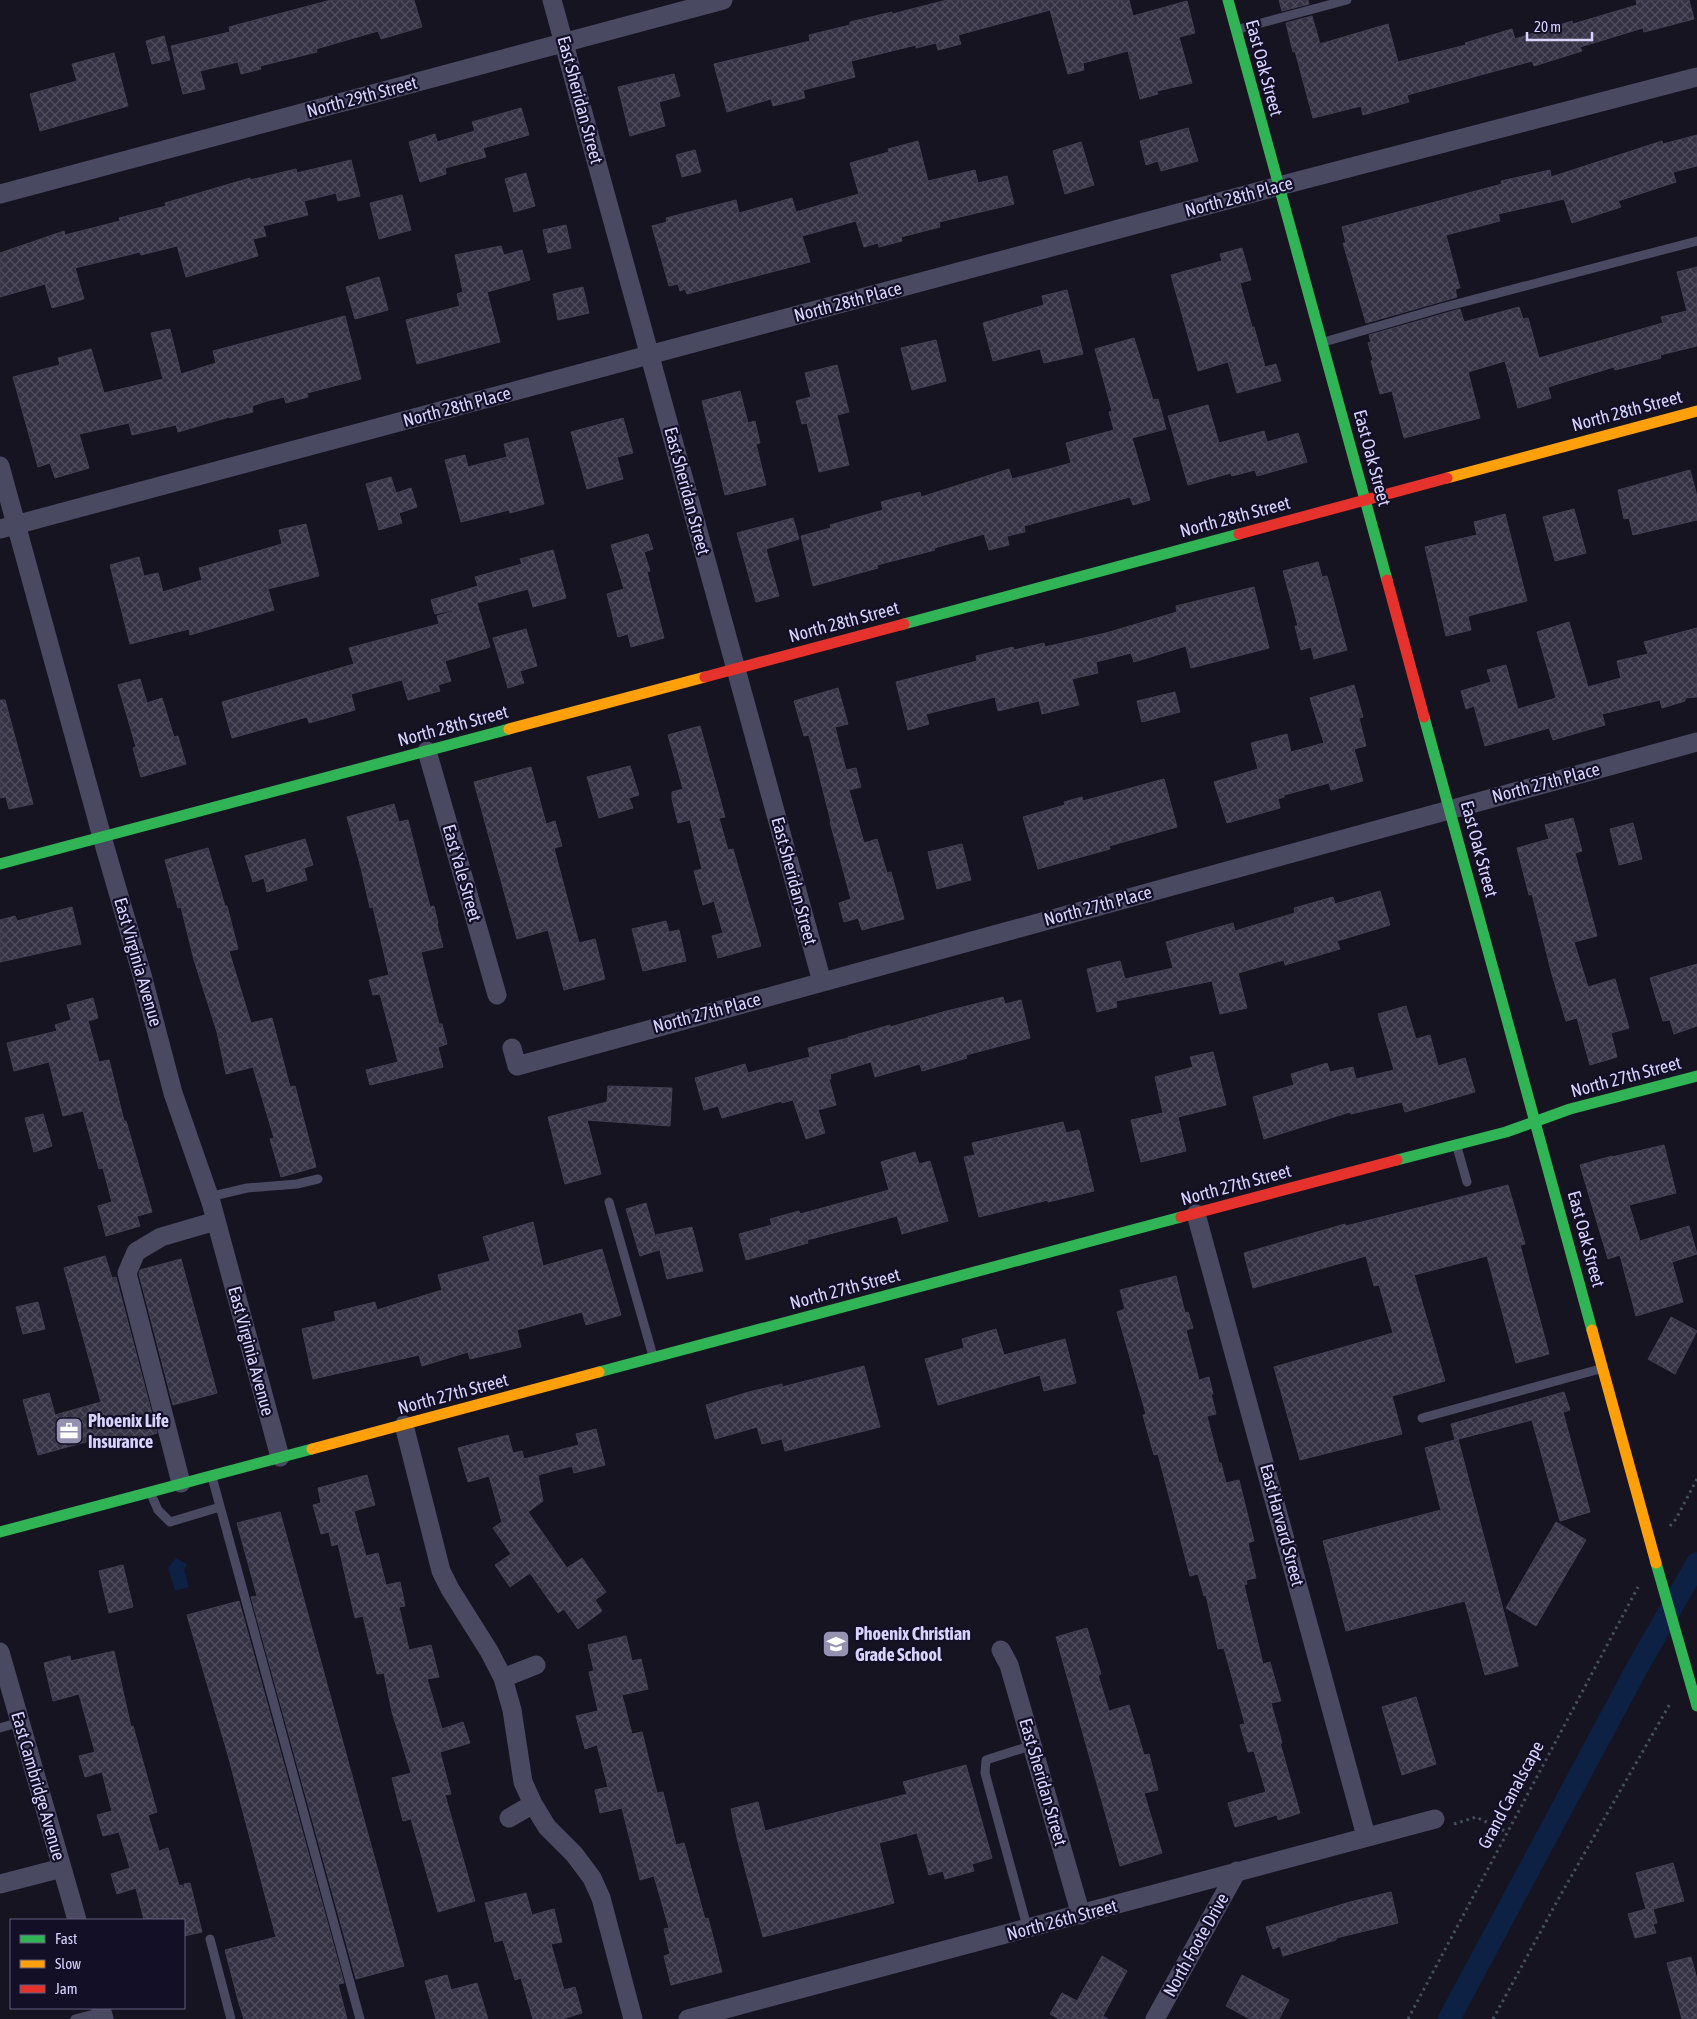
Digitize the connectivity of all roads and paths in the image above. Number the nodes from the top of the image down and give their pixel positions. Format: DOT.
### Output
graph roads {
  1 [pos="552,0"];
  2 [pos="723,0"];
  3 [pos="1228,0"];
  4 [pos="1347,0"];
  5 [pos="1236,30"];
  6 [pos="564,43"];
  7 [pos="1697,77"];
  8 [pos="1279,186"];
  9 [pos="0,194"];
  10 [pos="1697,241"];
  11 [pos="1322,343"];
  12 [pos="650,356"];
  13 [pos="1697,411"];
  14 [pos="0,466"];
  15 [pos="1365,500"];
  16 [pos="8,527"];
  17 [pos="736,669"];
  18 [pos="1697,742"];
  19 [pos="427,751"];
  20 [pos="1450,810"];
  21 [pos="102,837"];
  22 [pos="0,864"];
  23 [pos="822,982"];
  24 [pos="498,995"];
  25 [pos="512,1048"];
  26 [pos="1697,1076"];
  27 [pos="1536,1122"];
  28 [pos="1456,1144"];
  29 [pos="318,1179"];
  30 [pos="1467,1182"];
  31 [pos="209,1197"];
  32 [pos="610,1202"];
  33 [pos="1196,1214"];
  34 [pos="216,1222"];
  35 [pos="654,1358"];
  36 [pos="1603,1368"];
  37 [pos="1422,1418"];
  38 [pos="404,1425"];
  39 [pos="280,1457"];
  40 [pos="211,1475"];
  41 [pos="1697,1479"];
  42 [pos="181,1483"];
  43 [pos="150,1492"];
  44 [pos="220,1507"];
  45 [pos="1668,1527"];
  46 [pos="0,1532"];
  47 [pos="1639,1584"];
  48 [pos="1001,1650"];
  49 [pos="0,1652"];
  50 [pos="536,1665"];
  51 [pos="503,1678"];
  52 [pos="1671,1702"];
  53 [pos="1697,1706"];
  54 [pos="20,1722"];
  55 [pos="0,1728"];
  56 [pos="1033,1745"];
  57 [pos="533,1804"];
  58 [pos="509,1818"];
  59 [pos="1435,1819"];
  60 [pos="1507,1832"];
  61 [pos="1366,1836"];
  62 [pos="62,1868"];
  63 [pos="1237,1871"];
  64 [pos="0,1884"];
  65 [pos="1081,1915"];
  66 [pos="76,1919"];
  67 [pos="1028,1930"];
  68 [pos="210,1940"];
  69 [pos="102,2013"];
  70 [pos="75,2019"];
  71 [pos="232,2019"];
  72 [pos="360,2019"];
  73 [pos="633,2019"];
  74 [pos="688,2019"];
  75 [pos="1155,2019"];
  76 [pos="1408,2019"];
  77 [pos="1494,2019"];
  1 -- 6 [label="street, East Sheridan Street"];
  2 -- 6 [label="street, North 29th Street"];
  3 -- 5 [label="street, East Oak Street"];
  4 -- 5 [label="lane"];
  5 -- 8 [label="street, East Oak Street"];
  6 -- 9 [label="street, North 29th Street"];
  6 -- 12 [label="street, East Sheridan Street"];
  7 -- 8 [label="street, North 28th Place"];
  8 -- 11 [label="street, East Oak Street"];
  8 -- 12 [label="street, North 28th Place"];
  10 -- 11 [label="lane"];
  11 -- 15 [label="street, East Oak Street"];
  12 -- 16 [label="street, North 28th Place"];
  12 -- 17 [label="street, East Sheridan Street"];
  13 -- 15 [label="street, North 28th Street"];
  14 -- 16 [label="street, East Virginia Avenue"];
  15 -- 17 [label="street, North 28th Street"];
  15 -- 20 [label="street, East Oak Street"];
  16 -- 21 [label="street, East Virginia Avenue"];
  17 -- 19 [label="street, North 28th Street"];
  17 -- 23 [label="street, East Sheridan Street"];
  18 -- 20 [label="street, North 27th Place"];
  19 -- 21 [label="street, North 28th Street"];
  19 -- 24 [label="street, East Yale Street"];
  20 -- 23 [label="street, North 27th Place"];
  20 -- 27 [label="street, East Oak Street"];
  21 -- 22 [label="street, North 28th Street"];
  21 -- 31 [label="street, East Virginia Avenue"];
  23 -- 25 [label="street, North 27th Place"];
  26 -- 27 [label="street, North 27th Street"];
  27 -- 28 [label="street, North 27th Street"];
  27 -- 36 [label="street, East Oak Street"];
  28 -- 30 [label="lane"];
  28 -- 33 [label="street, North 27th Street"];
  29 -- 31 [label="lane"];
  31 -- 34 [label="street, East Virginia Avenue"];
  32 -- 35 [label="lane"];
  33 -- 35 [label="street, North 27th Street"];
  33 -- 61 [label="street, East Harvard Street"];
  34 -- 39 [label="street, East Virginia Avenue"];
  34 -- 42 [label="street"];
  35 -- 38 [label="street, North 27th Street"];
  36 -- 37 [label="lane"];
  36 -- 53 [label="street, East Oak Street"];
  38 -- 39 [label="street, North 27th Street"];
  38 -- 51 [label="street"];
  39 -- 40 [label="street, North 27th Street"];
  40 -- 42 [label="street, North 27th Street"];
  40 -- 44 [label="lane"];
  41 -- 45 [label="path"];
  42 -- 43 [label="street, North 27th Street"];
  43 -- 44 [label="lane"];
  43 -- 46 [label="street, North 27th Street"];
  44 -- 72 [label="lane"];
  47 -- 60 [label="path, Grand Canalscape"];
  48 -- 56 [label="street, East Sheridan Street"];
  49 -- 54 [label="street, East Cambridge Avenue"];
  50 -- 51 [label="street"];
  51 -- 57 [label="street"];
  52 -- 77 [label="path"];
  54 -- 55 [label="lane"];
  54 -- 62 [label="street, East Cambridge Avenue"];
  56 -- 65 [label="street, East Sheridan Street"];
  56 -- 67 [label="lane"];
  57 -- 58 [label="street"];
  57 -- 73 [label="street"];
  59 -- 60 [label="path"];
  59 -- 61 [label="street, North 26th Street"];
  60 -- 76 [label="path, Grand Canalscape"];
  61 -- 63 [label="street, North 26th Street"];
  62 -- 64 [label="street"];
  62 -- 66 [label="street, East Cambridge Avenue"];
  63 -- 65 [label="street, North 26th Street"];
  63 -- 75 [label="street, North Foote Drive"];
  65 -- 67 [label="street, North 26th Street"];
  67 -- 74 [label="street, North 26th Street"];
  68 -- 71 [label="lane"];
  69 -- 70 [label="lane"];
}
